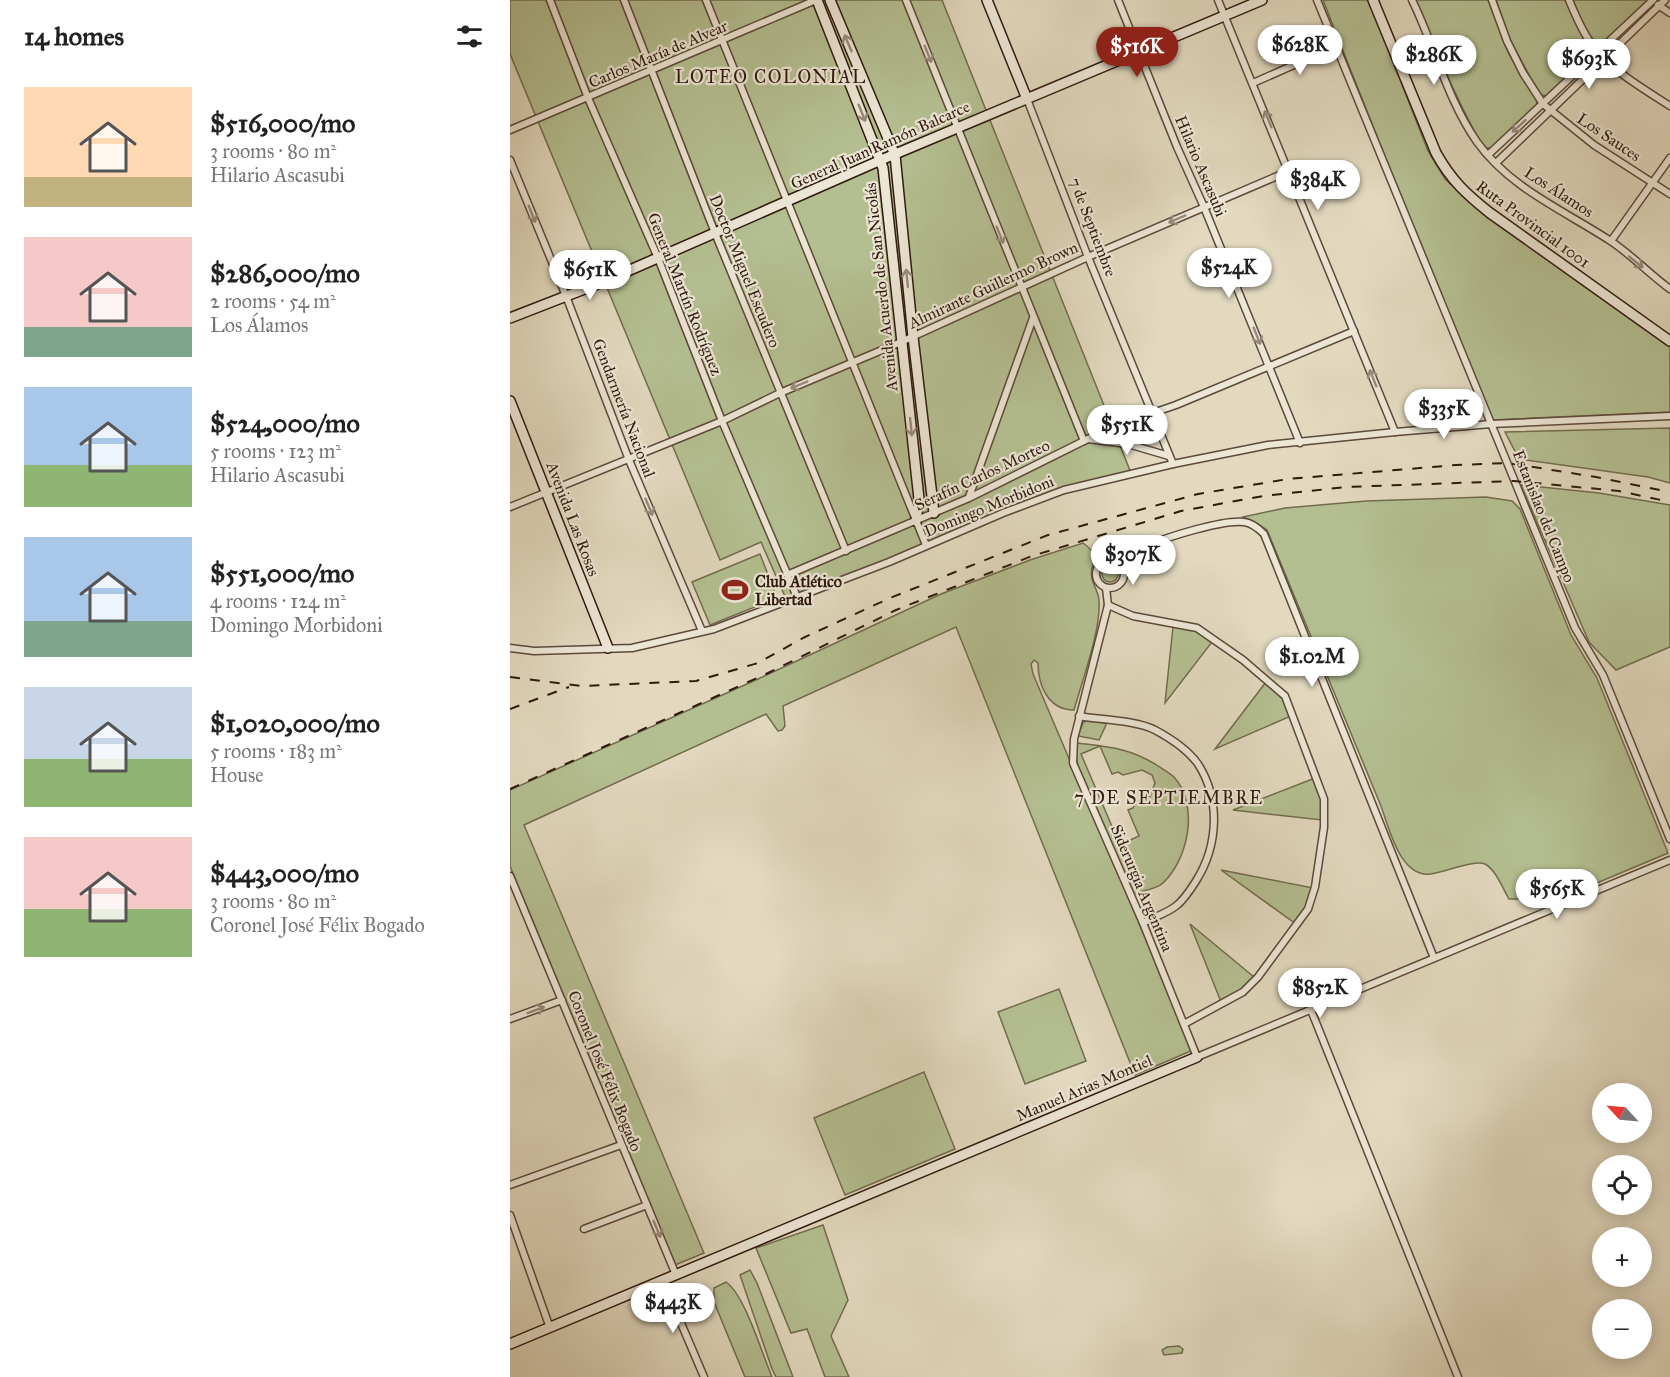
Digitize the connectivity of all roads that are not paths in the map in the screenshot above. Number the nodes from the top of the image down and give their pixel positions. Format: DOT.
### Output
graph roads {
  1 [pos="550,0"];
  2 [pos="624,0"];
  3 [pos="706,0"];
  4 [pos="816,0"];
  5 [pos="830,0"];
  6 [pos="906,0"];
  7 [pos="987,0"];
  8 [pos="1118,0"];
  9 [pos="1218,0"];
  10 [pos="1262,0"];
  11 [pos="1317,0"];
  12 [pos="1373,0"];
  13 [pos="1412,0"];
  14 [pos="1492,0"];
  15 [pos="1569,0"];
  16 [pos="1654,0"];
  17 [pos="1665,0"];
  18 [pos="1659,6"];
  19 [pos="1670,13"];
  20 [pos="1224,15"];
  21 [pos="722,41"];
  22 [pos="1337,46"];
  23 [pos="1140,52"];
  24 [pos="1599,52"];
  25 [pos="1604,59"];
  26 [pos="651,71"];
  27 [pos="1253,83"];
  28 [pos="588,98"];
  29 [pos="1027,99"];
  30 [pos="1543,104"];
  31 [pos="1670,106"];
  32 [pos="1550,111"];
  33 [pos="957,128"];
  34 [pos="510,130"];
  35 [pos="1488,154"];
  36 [pos="895,155"];
  37 [pos="1670,158"];
  38 [pos="510,160"];
  39 [pos="881,160"];
  40 [pos="1496,163"];
  41 [pos="1289,171"];
  42 [pos="1653,182"];
  43 [pos="1670,194"];
  44 [pos="788,202"];
  45 [pos="1204,207"];
  46 [pos="715,233"];
  47 [pos="1611,241"];
  48 [pos="1088,257"];
  49 [pos="658,258"];
  50 [pos="1021,288"];
  51 [pos="1670,289"];
  52 [pos="566,296"];
  53 [pos="510,318"];
  54 [pos="1033,318"];
  55 [pos="1354,331"];
  56 [pos="913,337"];
  57 [pos="1670,341"];
  58 [pos="901,342"];
  59 [pos="852,362"];
  60 [pos="1269,368"];
  61 [pos="780,393"];
  62 [pos="510,401"];
  63 [pos="1150,413"];
  64 [pos="1670,416"];
  65 [pos="722,422"];
  66 [pos="1491,424"];
  67 [pos="1395,432"];
  68 [pos="1085,440"];
  69 [pos="1300,443"];
  70 [pos="1169,456"];
  71 [pos="629,460"];
  72 [pos="1173,464"];
  73 [pos="547,492"];
  74 [pos="969,498"];
  75 [pos="510,507"];
  76 [pos="934,513"];
  77 [pos="916,521"];
  78 [pos="926,546"];
  79 [pos="846,551"];
  80 [pos="1119,564"];
  81 [pos="787,575"];
  82 [pos="1106,588"];
  83 [pos="797,597"];
  84 [pos="1108,605"];
  85 [pos="702,631"];
  86 [pos="510,648"];
  87 [pos="608,648"];
  88 [pos="1079,716"];
  89 [pos="1670,839"];
  90 [pos="1670,860"];
  91 [pos="510,876"];
  92 [pos="1143,923"];
  93 [pos="1434,958"];
  94 [pos="561,1000"];
  95 [pos="1311,1010"];
  96 [pos="510,1019"];
  97 [pos="1184,1024"];
  98 [pos="1197,1057"];
  99 [pos="621,1145"];
  100 [pos="510,1185"];
  101 [pos="647,1205"];
  102 [pos="510,1215"];
  103 [pos="584,1230"];
  104 [pos="676,1275"];
  105 [pos="663,1281"];
  106 [pos="550,1328"];
  107 [pos="510,1344"];
  108 [pos="704,1377"];
  109 [pos="1458,1377"];
  1 -- 28 [label="street, General Martín Rodríguez"];
  2 -- 26 [label="street, Doctor Miguel Escudero"];
  3 -- 21 [label="street"];
  4 -- 21 [label="street, Carlos María de Alvear"];
  4 -- 39 [label="street, Avenida Acuerdo de San Nicolás, one-way"];
  36 -- 5 [label="street, Avenida Acuerdo de San Nicolás, one-way"];
  6 -- 33 [label="street, one-way"];
  7 -- 29 [label="street, 7 de Septiembre"];
  8 -- 23 [label="street, Hilario Ascasubi"];
  9 -- 20 [label="street"];
  10 -- 20 [label="street, General Juan Ramón Balcarce"];
  11 -- 22 [label="street, Estanislao del Campo"];
  12 -- 57 [label="street, Ruta Provincial 1001"];
  13 -- 35 [label="street, Los Álamos"];
  14 -- 30 [label="street, Los Sauces"];
  15 -- 24 [label="street"];
  16 -- 18 [label="street"];
  16 -- 24 [label="street"];
  17 -- 18 [label="street"];
  18 -- 19 [label="street"];
  18 -- 25 [label="street"];
  20 -- 23 [label="street, General Juan Ramón Balcarce"];
  20 -- 27 [label="street"];
  21 -- 26 [label="street, Carlos María de Alvear"];
  21 -- 44 [label="street"];
  22 -- 27 [label="street"];
  22 -- 66 [label="street, Estanislao del Campo"];
  23 -- 29 [label="street, General Juan Ramón Balcarce"];
  23 -- 45 [label="street, Hilario Ascasubi"];
  24 -- 25 [label="street"];
  24 -- 30 [label="street"];
  25 -- 31 [label="street"];
  25 -- 32 [label="street"];
  26 -- 28 [label="street, Carlos María de Alvear"];
  26 -- 46 [label="street, Doctor Miguel Escudero"];
  41 -- 27 [label="street, one-way"];
  28 -- 34 [label="street, Carlos María de Alvear"];
  28 -- 49 [label="street, General Martín Rodríguez"];
  29 -- 33 [label="street, General Juan Ramón Balcarce"];
  29 -- 48 [label="street, 7 de Septiembre"];
  30 -- 32 [label="street, Los Sauces"];
  30 -- 35 [label="street, one-way"];
  32 -- 40 [label="street"];
  32 -- 42 [label="street, Los Sauces"];
  33 -- 36 [label="street, General Juan Ramón Balcarce"];
  33 -- 50 [label="street, one-way"];
  35 -- 40 [label="street, Los Álamos"];
  36 -- 39 [label="street, General Juan Ramón Balcarce"];
  56 -- 36 [label="street, Avenida Acuerdo de San Nicolás, one-way"];
  37 -- 42 [label="street"];
  38 -- 52 [label="street, Gendarmería Nacional, one-way"];
  39 -- 44 [label="street, General Juan Ramón Balcarce"];
  39 -- 58 [label="street, Avenida Acuerdo de San Nicolás"];
  40 -- 47 [label="street, Los Álamos"];
  41 -- 45 [label="street, Almirante Guillermo Brown"];
  41 -- 55 [label="street"];
  42 -- 43 [label="street, Los Sauces"];
  42 -- 47 [label="street"];
  44 -- 46 [label="street, General Juan Ramón Balcarce"];
  44 -- 59 [label="street"];
  45 -- 48 [label="street, Almirante Guillermo Brown, one-way"];
  45 -- 60 [label="street, Hilario Ascasubi, one-way"];
  46 -- 49 [label="street, General Juan Ramón Balcarce"];
  46 -- 61 [label="street, Doctor Miguel Escudero"];
  47 -- 51 [label="street, Los Álamos, one-way"];
  48 -- 50 [label="street, Almirante Guillermo Brown"];
  48 -- 63 [label="street, 7 de Septiembre"];
  49 -- 52 [label="street, General Juan Ramón Balcarce"];
  49 -- 65 [label="street, General Martín Rodríguez"];
  50 -- 54 [label="street"];
  50 -- 56 [label="street, Almirante Guillermo Brown"];
  52 -- 53 [label="street, General Juan Ramón Balcarce"];
  52 -- 71 [label="street, Gendarmería Nacional"];
  54 -- 68 [label="street"];
  54 -- 74 [label="street"];
  55 -- 60 [label="street, Serafín Carlos Morteo"];
  67 -- 55 [label="street, one-way"];
  56 -- 58 [label="street, Almirante Guillermo Brown"];
  56 -- 76 [label="street, Avenida Acuerdo de San Nicolás"];
  58 -- 59 [label="street, Almirante Guillermo Brown"];
  58 -- 77 [label="street, Avenida Acuerdo de San Nicolás, one-way"];
  59 -- 61 [label="street, Almirante Guillermo Brown, one-way"];
  59 -- 77 [label="street"];
  60 -- 63 [label="street, Serafín Carlos Morteo"];
  60 -- 69 [label="street, Hilario Ascasubi"];
  61 -- 65 [label="street, Almirante Guillermo Brown"];
  61 -- 79 [label="street, Doctor Miguel Escudero"];
  62 -- 73 [label="street, Avenida Las Rosas"];
  63 -- 68 [label="street, Serafín Carlos Morteo"];
  63 -- 70 [label="street, 7 de Septiembre"];
  64 -- 66 [label="street, Domingo Morbidoni"];
  65 -- 71 [label="street, Almirante Guillermo Brown"];
  65 -- 81 [label="street, General Martín Rodríguez"];
  66 -- 67 [label="street, Domingo Morbidoni"];
  66 -- 89 [label="street, Estanislao del Campo"];
  67 -- 69 [label="street, Domingo Morbidoni"];
  68 -- 70 [label="street"];
  68 -- 74 [label="street, Serafín Carlos Morteo"];
  69 -- 72 [label="street, Domingo Morbidoni"];
  70 -- 72 [label="street, 7 de Septiembre"];
  71 -- 73 [label="street, Almirante Guillermo Brown"];
  71 -- 85 [label="street, Gendarmería Nacional, one-way"];
  72 -- 78 [label="street, Domingo Morbidoni"];
  73 -- 75 [label="street, Almirante Guillermo Brown"];
  73 -- 87 [label="street, Avenida Las Rosas"];
  74 -- 76 [label="street, Serafín Carlos Morteo"];
  76 -- 77 [label="street, Serafín Carlos Morteo"];
  77 -- 78 [label="street, Avenida Acuerdo de San Nicolás"];
  77 -- 79 [label="street, Serafín Carlos Morteo"];
  78 -- 83 [label="street, Domingo Morbidoni"];
  79 -- 81 [label="street, Serafín Carlos Morteo"];
  80 -- 82 [label="street"];
  80 -- 82 [label="street, Siderurgia Argentina"];
  80 -- 93 [label="street"];
  81 -- 83 [label="street, General Martín Rodríguez"];
  82 -- 84 [label="street, Siderurgia Argentina"];
  83 -- 85 [label="street, Domingo Morbidoni"];
  84 -- 88 [label="street, Siderurgia Argentina"];
  84 -- 97 [label="street"];
  85 -- 87 [label="street, Domingo Morbidoni"];
  86 -- 87 [label="street, Domingo Morbidoni"];
  88 -- 92 [label="street, Siderurgia Argentina"];
  88 -- 92 [label="street"];
  90 -- 93 [label="street, Manuel Arias Montiel"];
  91 -- 94 [label="street, Coronel José Félix Bogado"];
  92 -- 97 [label="street, Siderurgia Argentina"];
  93 -- 95 [label="street, Manuel Arias Montiel"];
  96 -- 94 [label="street, one-way"];
  94 -- 99 [label="street, Coronel José Félix Bogado"];
  95 -- 98 [label="street, Manuel Arias Montiel"];
  95 -- 109 [label="street"];
  97 -- 98 [label="street, Siderurgia Argentina"];
  98 -- 104 [label="street, Manuel Arias Montiel"];
  99 -- 100 [label="street"];
  99 -- 101 [label="street, Coronel José Félix Bogado"];
  101 -- 103 [label="street"];
  101 -- 104 [label="street, Coronel José Félix Bogado, one-way"];
  102 -- 106 [label="street"];
  104 -- 105 [label="street, Manuel Arias Montiel"];
  105 -- 106 [label="street, Manuel Arias Montiel"];
  105 -- 108 [label="street"];
  106 -- 107 [label="street, Manuel Arias Montiel"];
}
